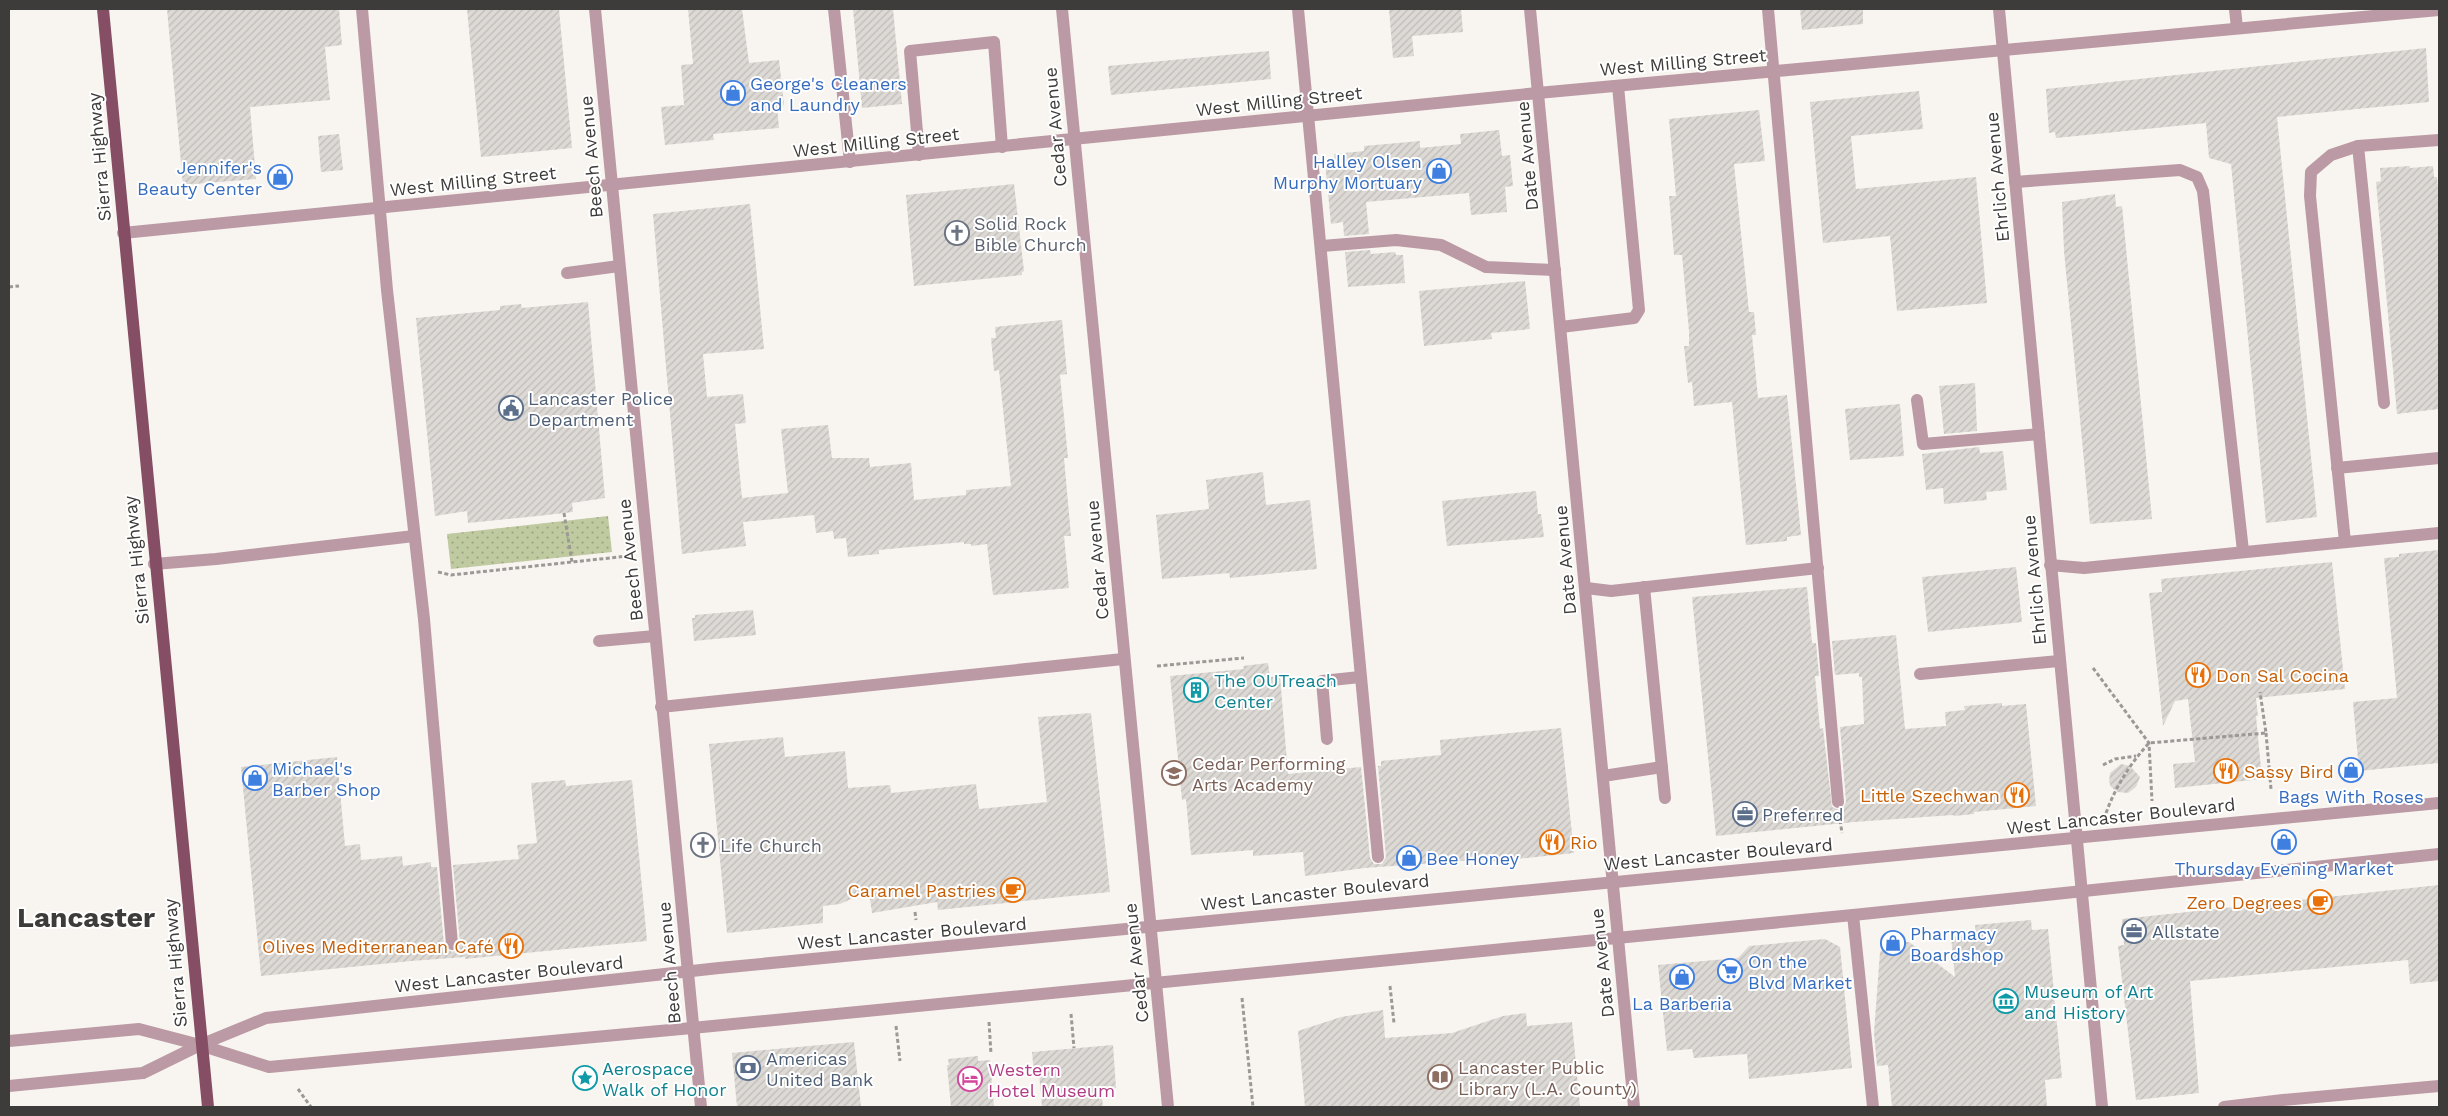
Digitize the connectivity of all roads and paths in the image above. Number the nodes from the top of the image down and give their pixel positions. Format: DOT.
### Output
graph roads {
  1 [pos="102,9"];
  2 [pos="362,9"];
  3 [pos="595,9"];
  4 [pos="834,9"];
  5 [pos="1062,9"];
  6 [pos="1298,9"];
  7 [pos="1530,9"];
  8 [pos="1768,9"];
  9 [pos="1999,9"];
  10 [pos="2235,9"];
  11 [pos="2439,10"];
  12 [pos="2237,28"];
  13 [pos="2003,50"];
  14 [pos="1774,72"];
  15 [pos="1618,86"];
  16 [pos="1538,93"];
  17 [pos="1308,116"];
  18 [pos="1074,139"];
  19 [pos="2439,140"];
  20 [pos="2358,146"];
  21 [pos="1002,147"];
  22 [pos="919,155"];
  23 [pos="850,162"];
  24 [pos="2016,182"];
  25 [pos="612,185"];
  26 [pos="380,207"];
  27 [pos="123,233"];
  28 [pos="1322,246"];
  29 [pos="620,266"];
  30 [pos="1555,270"];
  31 [pos="567,273"];
  32 [pos="19,286"];
  33 [pos="9,287"];
  34 [pos="1560,327"];
  35 [pos="1917,400"];
  36 [pos="2384,403"];
  37 [pos="2039,434"];
  38 [pos="2439,458"];
  39 [pos="2337,468"];
  40 [pos="564,513"];
  41 [pos="2439,532"];
  42 [pos="414,536"];
  43 [pos="2345,542"];
  44 [pos="2243,551"];
  45 [pos="646,553"];
  46 [pos="572,562"];
  47 [pos="154,564"];
  48 [pos="2050,565"];
  49 [pos="418,567"];
  50 [pos="1818,568"];
  51 [pos="1644,587"];
  52 [pos="1586,588"];
  53 [pos="655,636"];
  54 [pos="599,641"];
  55 [pos="1244,658"];
  56 [pos="1123,659"];
  57 [pos="2059,662"];
  58 [pos="1156,666"];
  59 [pos="2093,668"];
  60 [pos="1920,674"];
  61 [pos="1360,677"];
  62 [pos="2260,692"];
  63 [pos="662,707"];
  64 [pos="2266,733"];
  65 [pos="1327,739"];
  66 [pos="2148,743"];
  67 [pos="2137,756"];
  68 [pos="2102,764"];
  69 [pos="1662,767"];
  70 [pos="1603,776"];
  71 [pos="2270,789"];
  72 [pos="1665,798"];
  73 [pos="2152,801"];
  74 [pos="1838,802"];
  75 [pos="2439,803"];
  76 [pos="2106,813"];
  77 [pos="2077,838"];
  78 [pos="2439,854"];
  79 [pos="1378,857"];
  80 [pos="1612,882"];
  81 [pos="2082,890"];
  82 [pos="916,912"];
  83 [pos="1853,915"];
  84 [pos="916,920"];
  85 [pos="1150,927"];
  86 [pos="1618,938"];
  87 [pos="452,944"];
  88 [pos="687,972"];
  89 [pos="1156,982"];
  90 [pos="1390,986"];
  91 [pos="1242,998"];
  92 [pos="894,1008"];
  93 [pos="1071,1014"];
  94 [pos="989,1022"];
  95 [pos="1394,1023"];
  96 [pos="692,1028"];
  97 [pos="9,1041"];
  98 [pos="200,1045"];
  99 [pos="1074,1048"];
  100 [pos="991,1054"];
  101 [pos="900,1061"];
  102 [pos="9,1086"];
  103 [pos="2439,1086"];
  104 [pos="298,1090"];
  105 [pos="2284,1103"];
  106 [pos="208,1107"];
  107 [pos="311,1107"];
  108 [pos="701,1107"];
  109 [pos="1168,1107"];
  110 [pos="1253,1107"];
  111 [pos="1634,1107"];
  112 [pos="1869,1107"];
  113 [pos="2102,1107"];
  114 [pos="2224,1107"];
  1 -- 27 [label="main road, Sierra Highway"];
  2 -- 26 [label="street"];
  3 -- 25 [label="street, Beech Avenue"];
  4 -- 23 [label="street"];
  5 -- 18 [label="street, Cedar Avenue"];
  6 -- 17 [label="street"];
  7 -- 16 [label="street, Date Avenue"];
  8 -- 14 [label="street"];
  9 -- 13 [label="street, Ehrlich Avenue"];
  10 -- 12 [label="street"];
  11 -- 12 [label="street, West Milling Street"];
  12 -- 13 [label="street, West Milling Street"];
  13 -- 14 [label="street, West Milling Street"];
  13 -- 24 [label="street, Ehrlich Avenue"];
  14 -- 15 [label="street, West Milling Street"];
  14 -- 50 [label="street"];
  15 -- 16 [label="street, West Milling Street"];
  15 -- 34 [label="street"];
  16 -- 17 [label="street, West Milling Street"];
  16 -- 30 [label="street, Date Avenue"];
  17 -- 18 [label="street, West Milling Street"];
  17 -- 28 [label="street"];
  18 -- 21 [label="street, West Milling Street"];
  18 -- 56 [label="street, Cedar Avenue"];
  19 -- 20 [label="street"];
  20 -- 36 [label="street"];
  20 -- 39 [label="street"];
  21 -- 22 [label="street, West Milling Street"];
  21 -- 22 [label="street"];
  22 -- 23 [label="street, West Milling Street"];
  23 -- 25 [label="street, West Milling Street"];
  24 -- 37 [label="street, Ehrlich Avenue"];
  24 -- 44 [label="street"];
  25 -- 26 [label="street, West Milling Street"];
  25 -- 29 [label="street, Beech Avenue"];
  26 -- 27 [label="street, West Milling Street"];
  26 -- 42 [label="street"];
  27 -- 47 [label="main road, Sierra Highway"];
  28 -- 30 [label="street"];
  28 -- 61 [label="street"];
  29 -- 31 [label="street"];
  29 -- 45 [label="street, Beech Avenue"];
  30 -- 34 [label="street, Date Avenue"];
  32 -- 33 [label="path"];
  34 -- 52 [label="street, Date Avenue"];
  35 -- 37 [label="street"];
  37 -- 48 [label="street, Ehrlich Avenue"];
  38 -- 39 [label="street"];
  39 -- 43 [label="street"];
  40 -- 46 [label="path"];
  41 -- 43 [label="street"];
  42 -- 47 [label="street"];
  42 -- 49 [label="street"];
  43 -- 44 [label="street"];
  44 -- 48 [label="street"];
  45 -- 46 [label="path"];
  45 -- 53 [label="street, Beech Avenue"];
  46 -- 49 [label="path"];
  47 -- 98 [label="main road, Sierra Highway"];
  48 -- 57 [label="street, Ehrlich Avenue"];
  49 -- 87 [label="street"];
  50 -- 51 [label="street"];
  50 -- 74 [label="street"];
  51 -- 52 [label="street"];
  51 -- 69 [label="street"];
  52 -- 70 [label="street, Date Avenue"];
  53 -- 54 [label="street"];
  53 -- 63 [label="street, Beech Avenue"];
  55 -- 58 [label="path"];
  56 -- 63 [label="street"];
  56 -- 85 [label="street, Cedar Avenue"];
  57 -- 60 [label="street"];
  57 -- 77 [label="street, Ehrlich Avenue"];
  59 -- 66 [label="path"];
  61 -- 65 [label="street"];
  61 -- 79 [label="street"];
  62 -- 64 [label="path"];
  63 -- 88 [label="street, Beech Avenue"];
  64 -- 66 [label="path"];
  64 -- 71 [label="path"];
  66 -- 67 [label="path"];
  66 -- 73 [label="path"];
  67 -- 68 [label="path"];
  67 -- 76 [label="path"];
  69 -- 70 [label="street"];
  69 -- 72 [label="street"];
  70 -- 80 [label="street, Date Avenue"];
  75 -- 77 [label="street, West Lancaster Boulevard"];
  77 -- 80 [label="street, West Lancaster Boulevard"];
  77 -- 81 [label="street, Ehrlich Avenue"];
  78 -- 81 [label="street"];
  80 -- 85 [label="street, West Lancaster Boulevard"];
  80 -- 86 [label="street, Date Avenue"];
  81 -- 83 [label="street"];
  81 -- 113 [label="street, Ehrlich Avenue"];
  82 -- 84 [label="path"];
  83 -- 86 [label="street"];
  83 -- 112 [label="street"];
  85 -- 88 [label="street, West Lancaster Boulevard"];
  85 -- 89 [label="street, Cedar Avenue"];
  86 -- 89 [label="street"];
  86 -- 111 [label="street, Date Avenue"];
  88 -- 96 [label="street, Beech Avenue"];
  88 -- 98 [label="street, West Lancaster Boulevard"];
  89 -- 92 [label="street"];
  89 -- 109 [label="street, Cedar Avenue"];
  90 -- 95 [label="path"];
  91 -- 110 [label="path"];
  92 -- 96 [label="street"];
  92 -- 101 [label="path"];
  93 -- 99 [label="path"];
  94 -- 100 [label="path"];
  96 -- 98 [label="street"];
  96 -- 108 [label="street, Beech Avenue"];
  97 -- 98 [label="street"];
  98 -- 102 [label="street, West Lancaster Boulevard"];
  98 -- 106 [label="main road, Sierra Highway"];
  103 -- 105 [label="street"];
  104 -- 107 [label="path"];
  105 -- 114 [label="street"];
}
